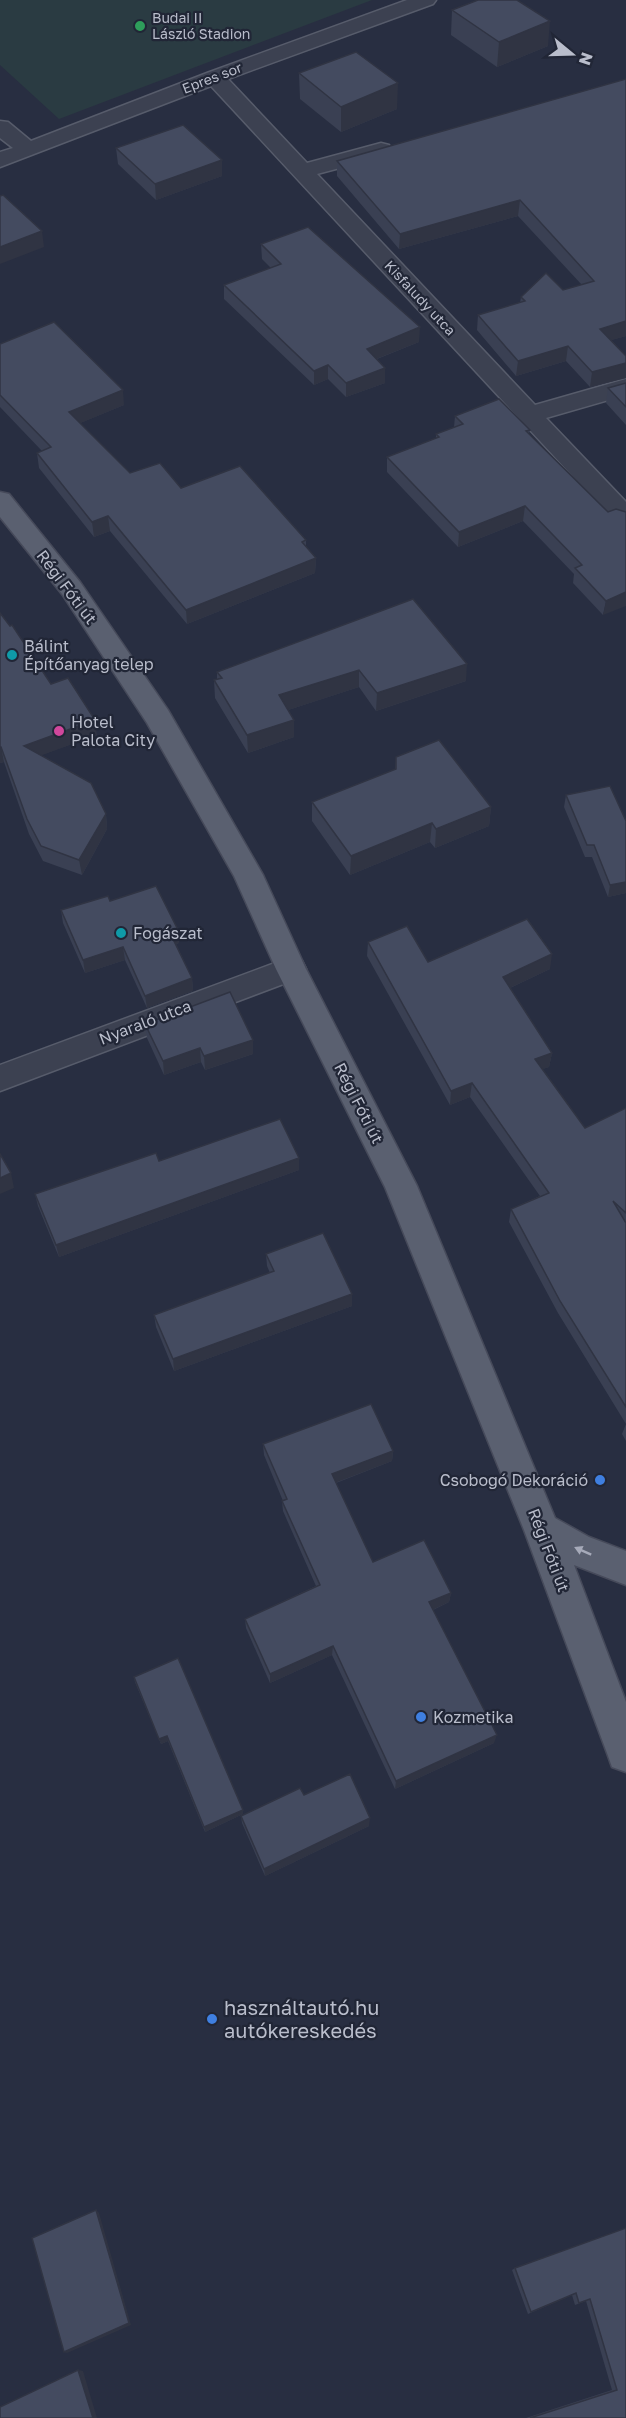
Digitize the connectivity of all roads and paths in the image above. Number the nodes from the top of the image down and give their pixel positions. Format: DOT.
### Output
graph roads {
  1 [pos="426,0"];
  2 [pos="214,77"];
  3 [pos="0,127"];
  4 [pos="396,146"];
  5 [pos="28,149"];
  6 [pos="0,160"];
  7 [pos="304,171"];
  8 [pos="626,387"];
  9 [pos="528,415"];
  10 [pos="0,500"];
  11 [pos="626,518"];
  12 [pos="291,969"];
  13 [pos="0,1078"];
  14 [pos="542,1530"];
  15 [pos="626,1568"];
  16 [pos="620,1709"];
  17 [pos="626,1754"];
  1 -- 2 [label="street, Epres sor"];
  2 -- 5 [label="street, Epres sor"];
  2 -- 7 [label="street, Kisfaludy utca"];
  3 -- 5 [label="street"];
  4 -- 7 [label="street"];
  5 -- 6 [label="street, Epres sor"];
  7 -- 9 [label="street, Kisfaludy utca"];
  8 -- 9 [label="street"];
  9 -- 11 [label="street, Kisfaludy utca"];
  10 -- 12 [label="main road, Régi Fóti út"];
  12 -- 13 [label="street, Nyaraló utca"];
  12 -- 14 [label="main road, Régi Fóti út"];
  15 -- 14 [label="main road, one-way"];
  14 -- 16 [label="main road, Régi Fóti út"];
  16 -- 17 [label="main road, Régi Fóti út"];
}
